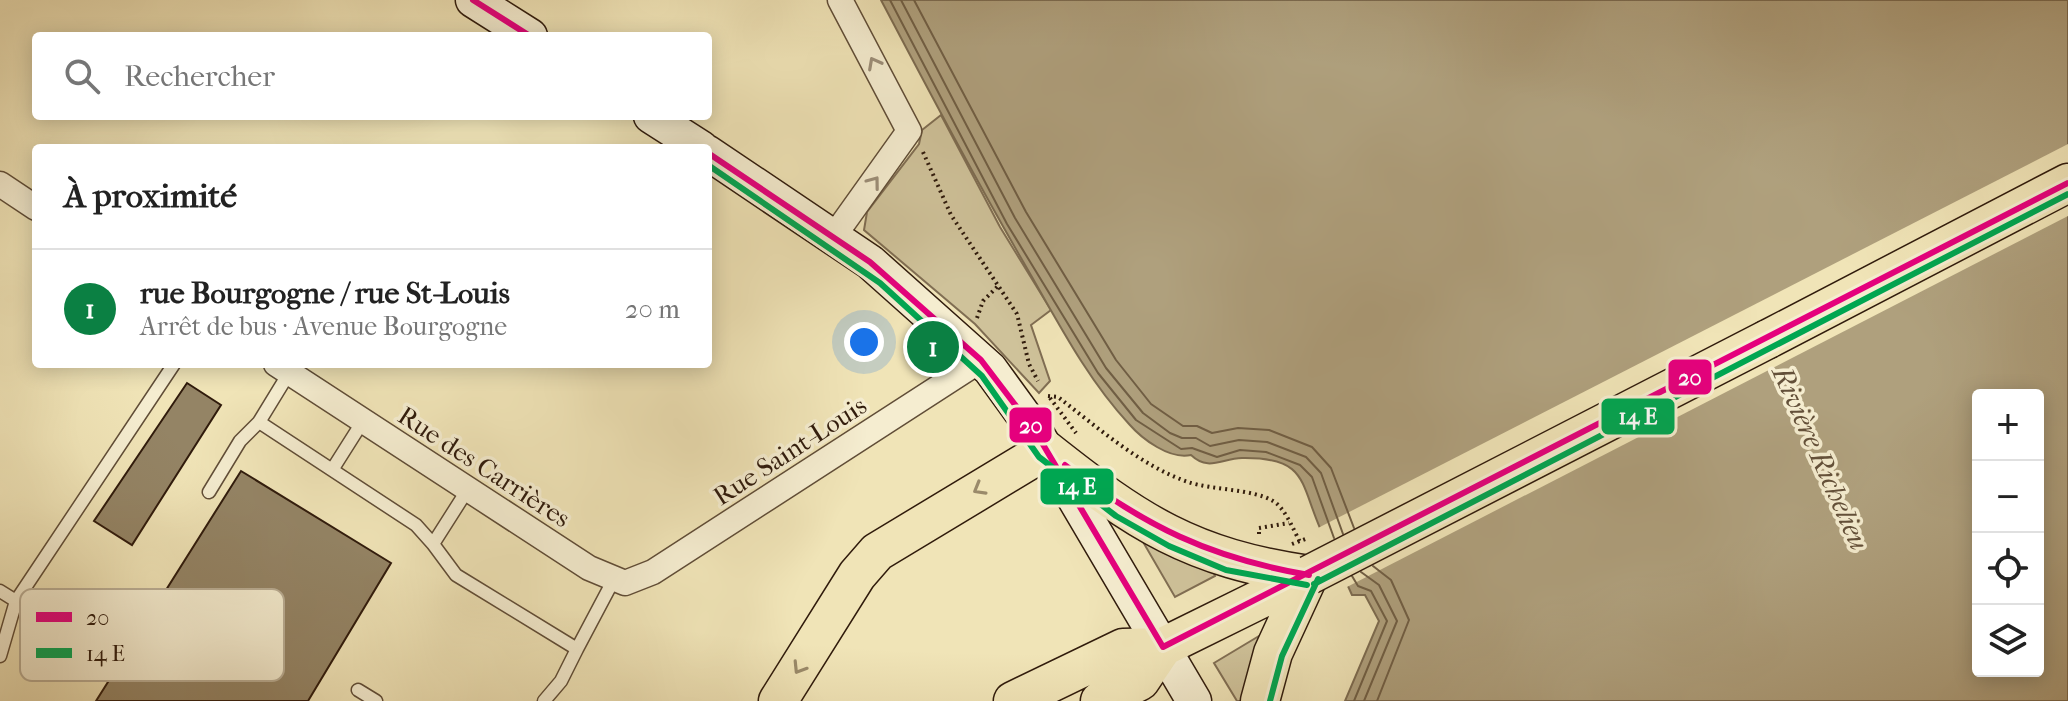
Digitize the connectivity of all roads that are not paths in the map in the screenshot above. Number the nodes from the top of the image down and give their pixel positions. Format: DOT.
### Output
graph roads {
  1 [pos="473,0"];
  2 [pos="840,0"];
  3 [pos="524,32"];
  4 [pos="657,120"];
  5 [pos="695,144"];
  6 [pos="712,156"];
  7 [pos="2068,183"];
  8 [pos="0,184"];
  9 [pos="32,205"];
  10 [pos="834,236"];
  11 [pos="981,360"];
  12 [pos="171,368"];
  13 [pos="282,368"];
  14 [pos="363,421"];
  15 [pos="259,422"];
  16 [pos="1060,439"];
  17 [pos="332,470"];
  18 [pos="468,489"];
  19 [pos="209,492"];
  20 [pos="433,544"];
  21 [pos="1306,561"];
  22 [pos="619,582"];
  23 [pos="24,589"];
  24 [pos="0,591"];
  25 [pos="20,595"];
  26 [pos="16,601"];
  27 [pos="20,602"];
  28 [pos="1163,647"];
  29 [pos="577,649"];
  30 [pos="0,656"];
  31 [pos="358,690"];
  32 [pos="376,701"];
  33 [pos="544,701"];
  34 [pos="778,701"];
  35 [pos="1013,701"];
  36 [pos="1100,701"];
  37 [pos="1194,701"];
  38 [pos="1260,701"];
  1 -- 3 [label="street"];
  10 -- 2 [label="street, one-way"];
  4 -- 5 [label="street"];
  6 -- 10 [label="street"];
  7 -- 21 [label="main road, bridge"];
  8 -- 9 [label="street"];
  10 -- 11 [label="street"];
  11 -- 16 [label="street"];
  11 -- 22 [label="street, Rue Saint-Louis"];
  12 -- 23 [label="lane"];
  13 -- 14 [label="street, Rue des Carrières"];
  13 -- 15 [label="lane"];
  14 -- 17 [label="lane"];
  14 -- 18 [label="street, Rue des Carrières"];
  15 -- 17 [label="lane"];
  15 -- 19 [label="lane"];
  16 -- 21 [label="main road"];
  16 -- 28 [label="street"];
  16 -- 34 [label="main road, one-way"];
  17 -- 20 [label="lane"];
  18 -- 20 [label="lane"];
  18 -- 22 [label="street, Rue des Carrières"];
  20 -- 29 [label="lane"];
  21 -- 28 [label="main road"];
  21 -- 38 [label="main road"];
  22 -- 29 [label="lane"];
  24 -- 26 [label="lane"];
  25 -- 26 [label="lane"];
  26 -- 27 [label="lane"];
  26 -- 30 [label="lane"];
  28 -- 35 [label="main road"];
  28 -- 36 [label="main road"];
  28 -- 37 [label="street"];
  29 -- 33 [label="lane"];
  31 -- 32 [label="lane"];
}
